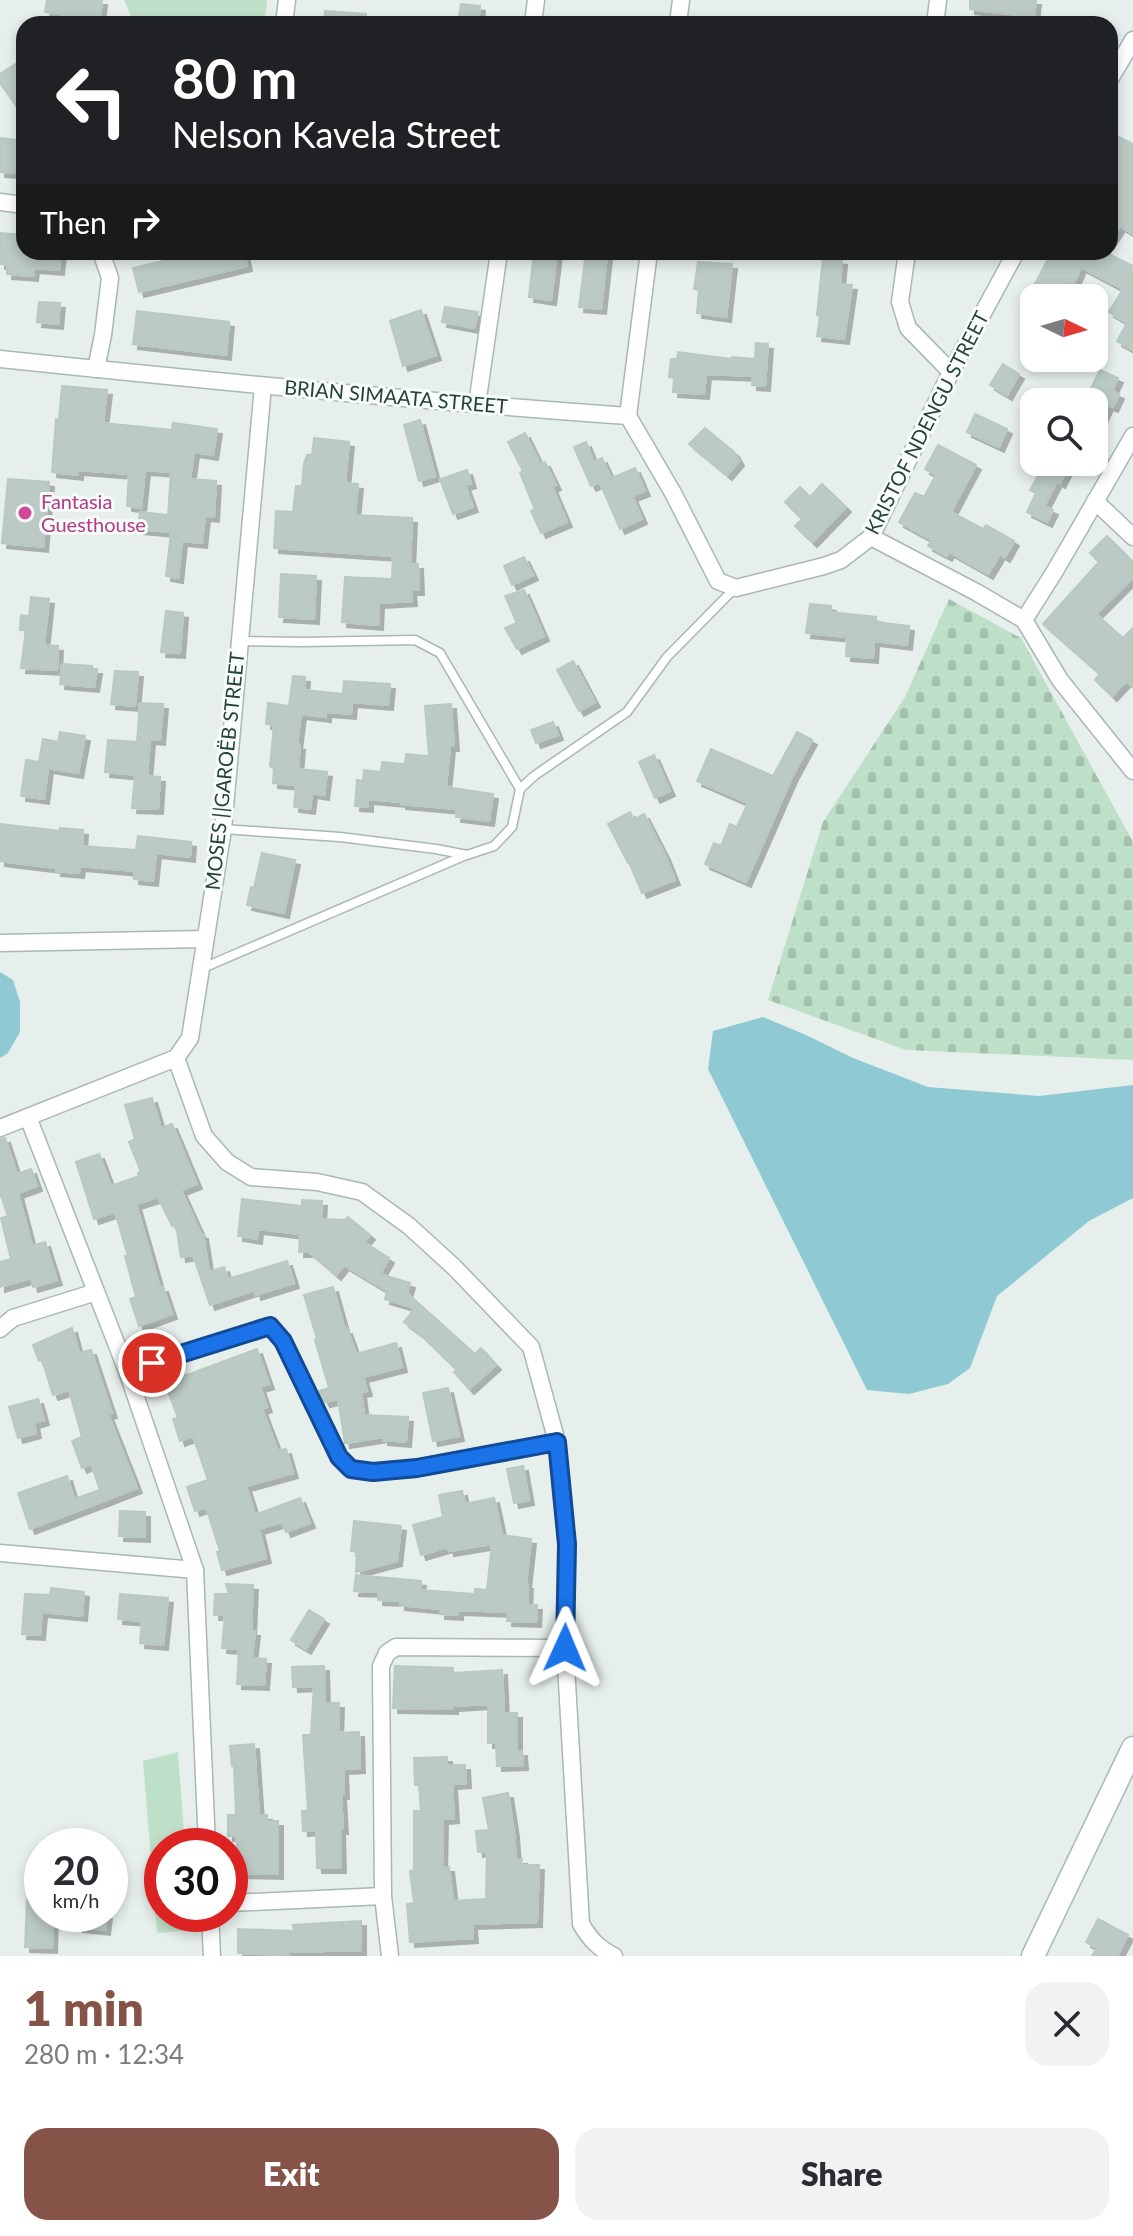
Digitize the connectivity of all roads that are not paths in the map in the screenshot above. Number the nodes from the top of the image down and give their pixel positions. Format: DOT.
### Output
graph roads {
  1 [pos="1133,40"];
  2 [pos="1118,65"];
  3 [pos="104,260"];
  4 [pos="498,260"];
  5 [pos="648,260"];
  6 [pos="906,260"];
  7 [pos="1012,260"];
  8 [pos="0,359"];
  9 [pos="96,369"];
  10 [pos="951,372"];
  11 [pos="263,386"];
  12 [pos="477,405"];
  13 [pos="628,416"];
  14 [pos="1133,436"];
  15 [pos="1095,501"];
  16 [pos="871,537"];
  17 [pos="1133,537"];
  18 [pos="736,588"];
  19 [pos="1024,620"];
  20 [pos="239,641"];
  21 [pos="1133,771"];
  22 [pos="520,789"];
  23 [pos="223,829"];
  24 [pos="467,855"];
  25 [pos="204,939"];
  26 [pos="0,943"];
  27 [pos="201,969"];
  28 [pos="176,1058"];
  29 [pos="28,1117"];
  30 [pos="0,1128"];
  31 [pos="96,1292"];
  32 [pos="0,1329"];
  33 [pos="127,1371"];
  34 [pos="557,1442"];
  35 [pos="0,1553"];
  36 [pos="195,1570"];
  37 [pos="565,1648"];
  38 [pos="1133,1748"];
  39 [pos="206,1828"];
  40 [pos="383,1896"];
  41 [pos="248,1902"];
  42 [pos="211,1932"];
  43 [pos="212,1956"];
  44 [pos="390,1956"];
  45 [pos="614,1956"];
  46 [pos="1033,1956"];
  1 -- 2 [label="street"];
  3 -- 9 [label="street"];
  4 -- 12 [label="street"];
  5 -- 13 [label="street"];
  6 -- 10 [label="street"];
  7 -- 10 [label="street, KRISTOF NDENGU STREET"];
  8 -- 9 [label="street, BRIAN SIMAATA STREET"];
  9 -- 11 [label="street, BRIAN SIMAATA STREET"];
  10 -- 16 [label="street, KRISTOF NDENGU STREET"];
  11 -- 12 [label="street, BRIAN SIMAATA STREET"];
  11 -- 20 [label="street, MOSES ǁGAROËB STREET"];
  12 -- 13 [label="street, BRIAN SIMAATA STREET"];
  13 -- 18 [label="street"];
  14 -- 15 [label="street"];
  15 -- 17 [label="street"];
  15 -- 19 [label="street"];
  16 -- 18 [label="street, KRISTOF NDENGU STREET"];
  16 -- 19 [label="street"];
  18 -- 22 [label="lane"];
  19 -- 21 [label="street"];
  20 -- 22 [label="lane"];
  20 -- 23 [label="street, MOSES ǁGAROËB STREET"];
  22 -- 24 [label="lane"];
  23 -- 24 [label="lane"];
  23 -- 25 [label="street, MOSES ǁGAROËB STREET"];
  24 -- 27 [label="lane"];
  25 -- 26 [label="street"];
  25 -- 27 [label="street, MOSES ǁGAROËB STREET"];
  27 -- 28 [label="street, MOSES ǁGAROËB STREET"];
  28 -- 29 [label="street"];
  28 -- 34 [label="street"];
  29 -- 30 [label="street"];
  29 -- 31 [label="street"];
  31 -- 32 [label="street"];
  31 -- 33 [label="street"];
  33 -- 34 [label="street"];
  33 -- 36 [label="street"];
  34 -- 37 [label="street"];
  35 -- 36 [label="street"];
  36 -- 39 [label="street"];
  37 -- 40 [label="street"];
  37 -- 45 [label="street"];
  38 -- 46 [label="street"];
  40 -- 41 [label="street"];
  40 -- 44 [label="street"];
  42 -- 43 [label="street"];
}
